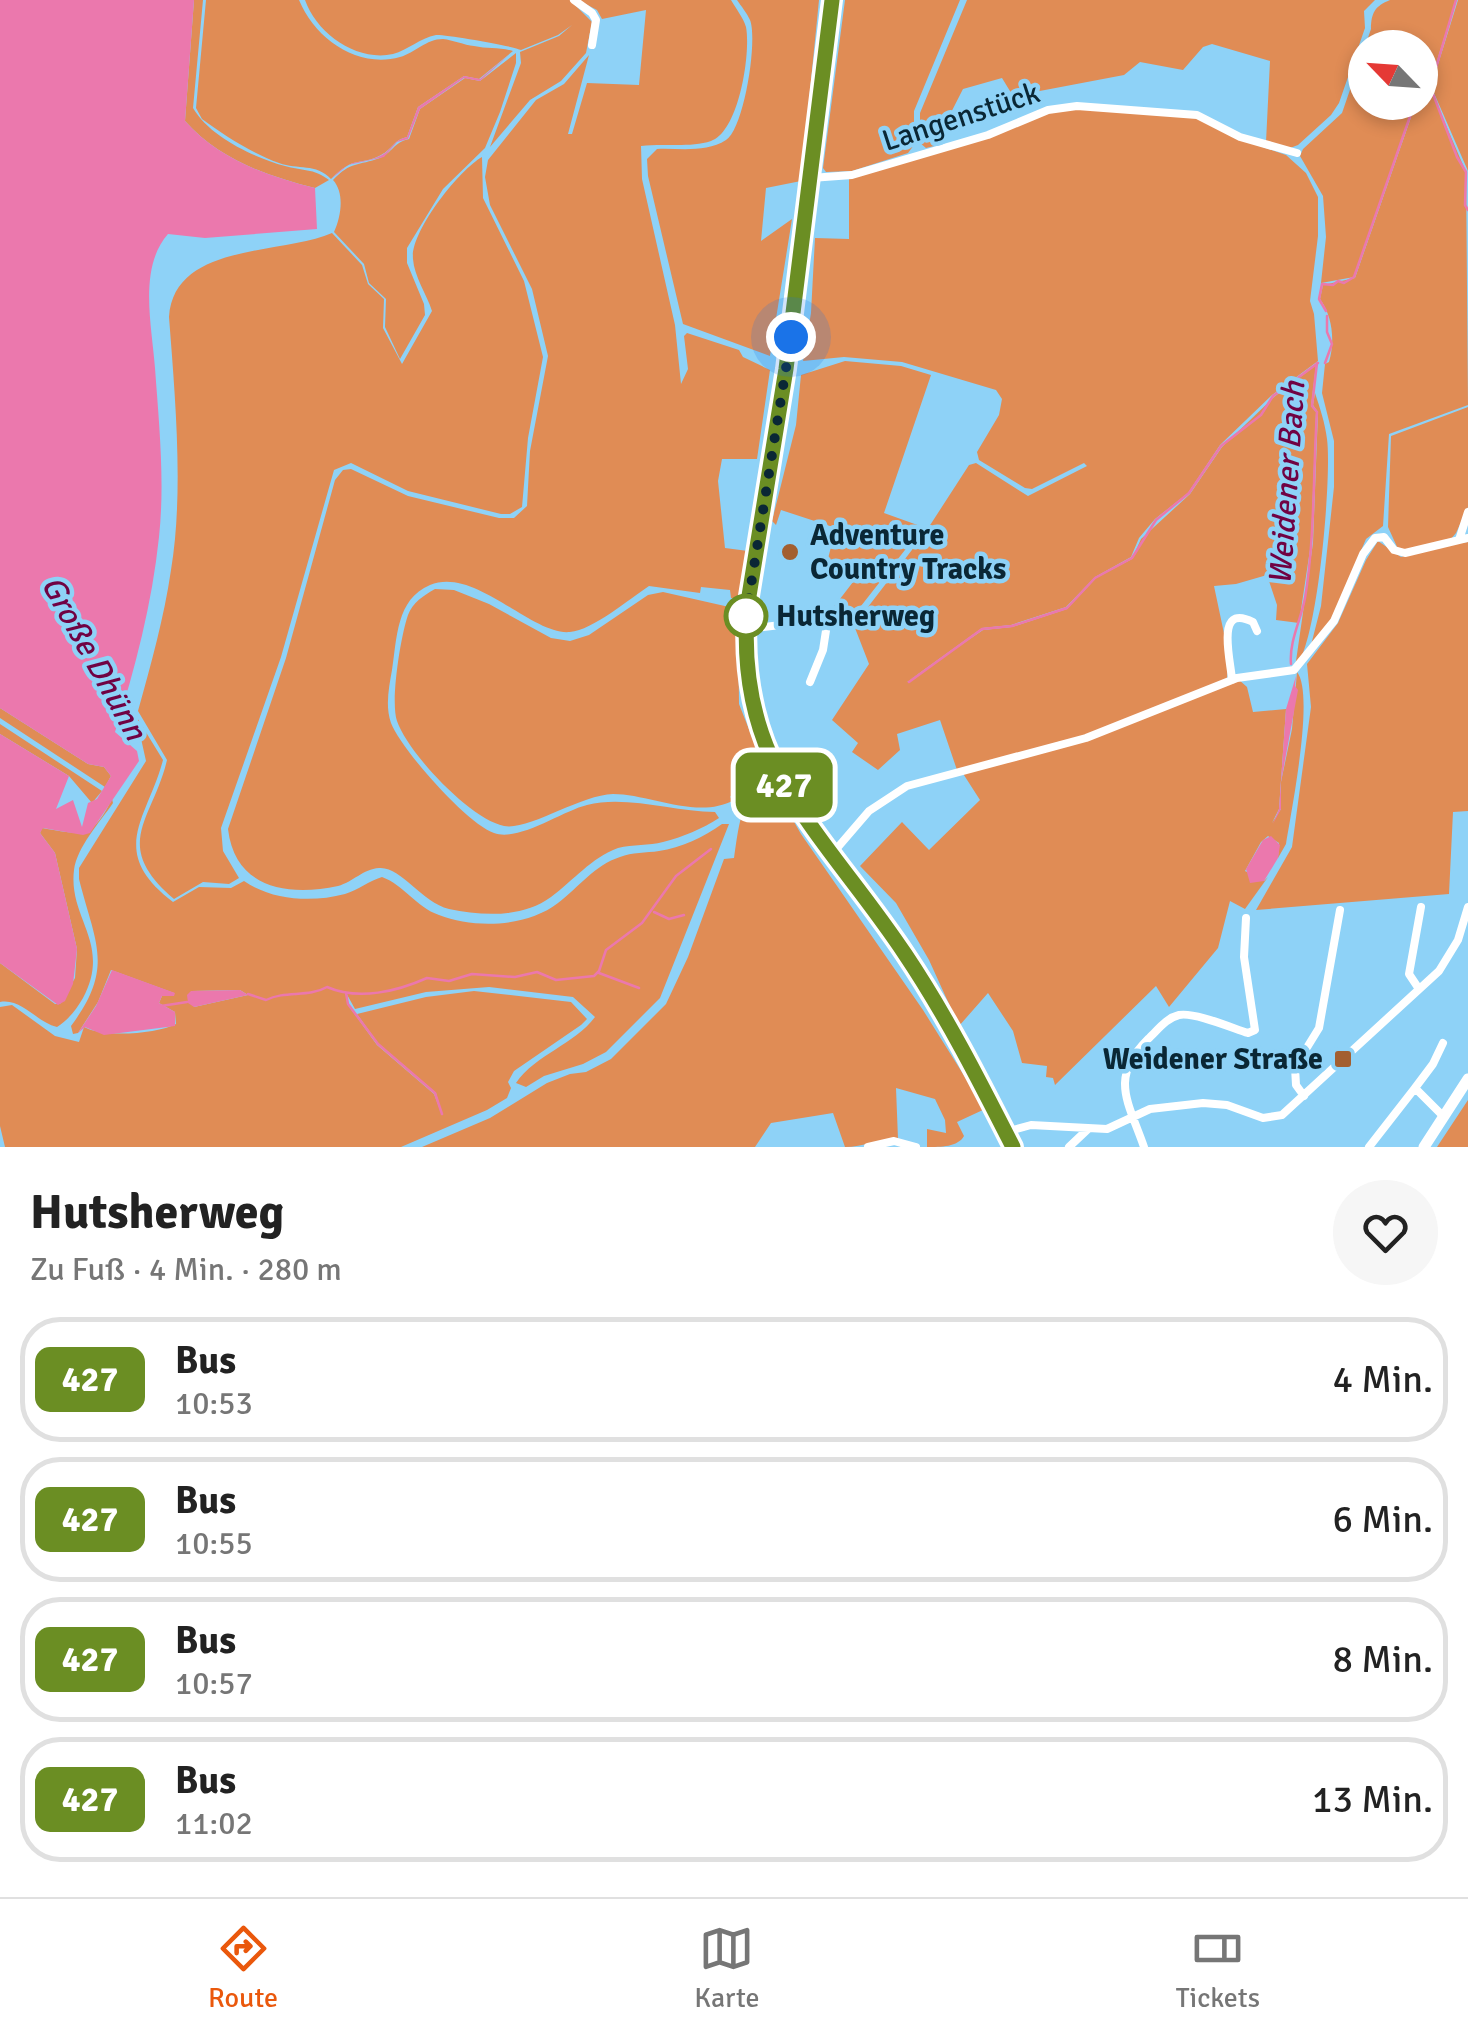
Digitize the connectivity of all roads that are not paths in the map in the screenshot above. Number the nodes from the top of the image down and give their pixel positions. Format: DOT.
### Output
graph roads {
  1 [pos="574,0"];
  2 [pos="832,0"];
  3 [pos="592,46"];
  4 [pos="1297,153"];
  5 [pos="811,178"];
  6 [pos="1468,512"];
  7 [pos="1463,539"];
  8 [pos="855,620"];
  9 [pos="826,624"];
  10 [pos="746,629"];
  11 [pos="1257,631"];
  12 [pos="1232,680"];
  13 [pos="810,682"];
  14 [pos="832,854"];
  15 [pos="1421,907"];
  16 [pos="1468,907"];
  17 [pos="1340,910"];
  18 [pos="1246,918"];
  19 [pos="1420,989"];
  20 [pos="1443,1043"];
  21 [pos="1468,1079"];
  22 [pos="1415,1088"];
  23 [pos="1304,1096"];
  24 [pos="1444,1116"];
  25 [pos="1134,1118"];
  26 [pos="1088,1129"];
  27 [pos="1006,1132"];
  28 [pos="868,1147"];
  29 [pos="916,1147"];
  30 [pos="1014,1147"];
  31 [pos="1069,1147"];
  32 [pos="1144,1147"];
  33 [pos="1369,1147"];
  34 [pos="1424,1147"];
  1 -- 3 [label="street"];
  2 -- 5 [label="main road"];
  4 -- 5 [label="street, Langenstück"];
  5 -- 10 [label="main road"];
  6 -- 7 [label="street"];
  7 -- 12 [label="street"];
  8 -- 9 [label="street"];
  9 -- 10 [label="street"];
  9 -- 13 [label="street"];
  10 -- 14 [label="main road"];
  11 -- 12 [label="street"];
  12 -- 14 [label="street"];
  14 -- 27 [label="main road"];
  15 -- 19 [label="street"];
  16 -- 19 [label="street"];
  17 -- 23 [label="street"];
  18 -- 25 [label="street"];
  19 -- 23 [label="street"];
  20 -- 22 [label="street"];
  21 -- 24 [label="main road"];
  22 -- 24 [label="street"];
  22 -- 33 [label="street"];
  23 -- 25 [label="street"];
  24 -- 34 [label="main road"];
  25 -- 26 [label="street"];
  25 -- 32 [label="street"];
  26 -- 27 [label="street"];
  26 -- 31 [label="street"];
  27 -- 30 [label="main road"];
  28 -- 29 [label="street"];
}
